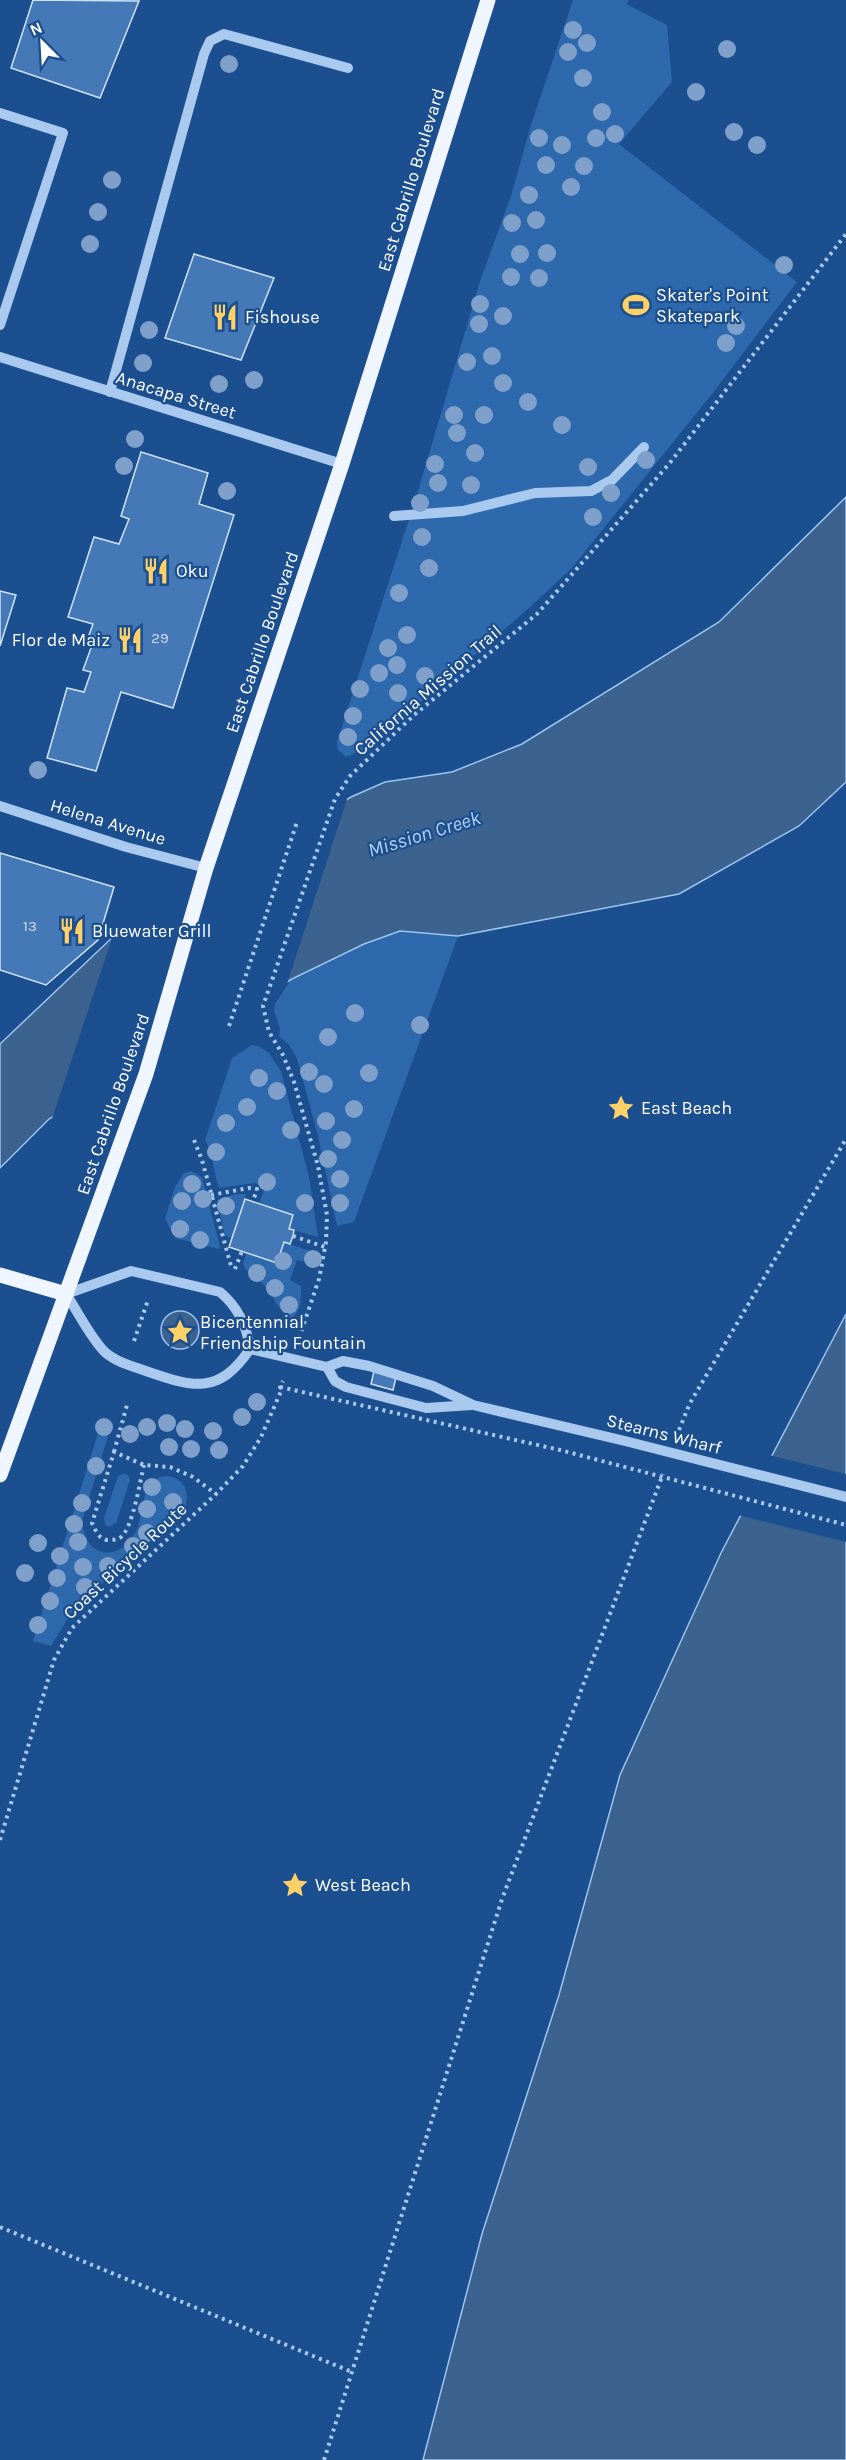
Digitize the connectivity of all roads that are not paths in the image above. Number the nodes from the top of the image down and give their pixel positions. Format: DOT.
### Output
graph roads {
  1 [pos="488,0"];
  2 [pos="348,68"];
  3 [pos="0,113"];
  4 [pos="0,325"];
  5 [pos="0,357"];
  6 [pos="110,392"];
  7 [pos="644,447"];
  8 [pos="342,464"];
  9 [pos="394,516"];
  10 [pos="0,806"];
  11 [pos="206,872"];
  12 [pos="0,1275"];
  13 [pos="66,1294"];
  14 [pos="250,1349"];
  15 [pos="327,1367"];
  16 [pos="473,1405"];
  17 [pos="0,1475"];
  18 [pos="846,1497"];
  1 -- 8 [label="main road, East Cabrillo Boulevard"];
  2 -- 6 [label="street"];
  3 -- 4 [label="street"];
  5 -- 6 [label="street, Anacapa Street"];
  6 -- 8 [label="street, Anacapa Street"];
  7 -- 9 [label="street"];
  8 -- 11 [label="main road, East Cabrillo Boulevard"];
  10 -- 11 [label="street, Helena Avenue"];
  11 -- 13 [label="main road, East Cabrillo Boulevard"];
  12 -- 13 [label="main road"];
  13 -- 14 [label="street"];
  13 -- 14 [label="street"];
  13 -- 17 [label="main road, East Cabrillo Boulevard"];
  14 -- 15 [label="street, Stearns Wharf"];
  15 -- 16 [label="street, Stearns Wharf"];
  15 -- 16 [label="street, Stearns Wharf"];
  16 -- 18 [label="street, Stearns Wharf"];
}
